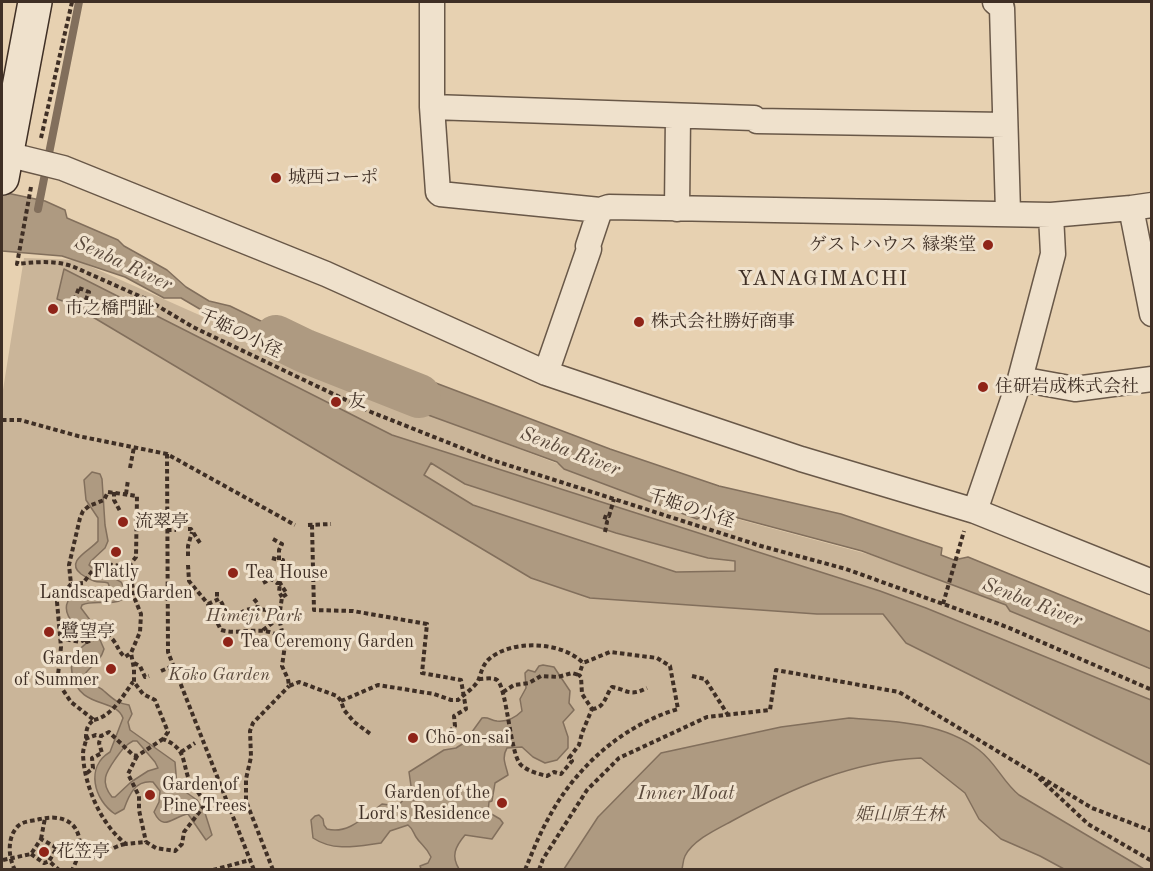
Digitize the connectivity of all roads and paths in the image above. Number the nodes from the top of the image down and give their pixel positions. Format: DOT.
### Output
graph roads {
  1 [pos="35,2"];
  2 [pos="72,2"];
  3 [pos="432,2"];
  4 [pos="995,2"];
  5 [pos="432,107"];
  6 [pos="678,116"];
  7 [pos="1005,125"];
  8 [pos="15,167"];
  9 [pos="1141,207"];
  10 [pos="677,209"];
  11 [pos="600,210"];
  12 [pos="1008,212"];
  13 [pos="1052,214"];
  14 [pos="87,282"];
  15 [pos="84,290"];
  16 [pos="1152,314"];
  17 [pos="546,373"];
  18 [pos="1020,379"];
  19 [pos="1152,379"];
  20 [pos="2,420"];
  21 [pos="134,447"];
  22 [pos="167,454"];
  23 [pos="130,468"];
  24 [pos="128,480"];
  25 [pos="114,492"];
  26 [pos="126,494"];
  27 [pos="614,499"];
  28 [pos="120,511"];
  29 [pos="975,511"];
  30 [pos="331,524"];
  31 [pos="295,525"];
  32 [pos="167,530"];
  33 [pos="176,530"];
  34 [pos="605,532"];
  35 [pos="273,538"];
  36 [pos="200,543"];
  37 [pos="188,556"];
  38 [pos="957,556"];
  39 [pos="272,558"];
  40 [pos="279,560"];
  41 [pos="188,565"];
  42 [pos="128,567"];
  43 [pos="280,582"];
  44 [pos="1152,582"];
  45 [pos="263,583"];
  46 [pos="71,584"];
  47 [pos="217,592"];
  48 [pos="217,599"];
  49 [pos="254,599"];
  50 [pos="208,604"];
  51 [pos="943,604"];
  52 [pos="259,606"];
  53 [pos="280,610"];
  54 [pos="279,618"];
  55 [pos="263,631"];
  56 [pos="59,638"];
  57 [pos="283,640"];
  58 [pos="131,653"];
  59 [pos="133,663"];
  60 [pos="583,663"];
  61 [pos="173,666"];
  62 [pos="161,671"];
  63 [pos="579,675"];
  64 [pos="149,676"];
  65 [pos="692,676"];
  66 [pos="479,679"];
  67 [pos="134,682"];
  68 [pos="290,686"];
  69 [pos="647,688"];
  70 [pos="1152,690"];
  71 [pos="503,692"];
  72 [pos="464,694"];
  73 [pos="341,701"];
  74 [pos="592,709"];
  75 [pos="728,715"];
  76 [pos="94,720"];
  77 [pos="451,730"];
  78 [pos="372,735"];
  79 [pos="101,736"];
  80 [pos="85,739"];
  81 [pos="163,739"];
  82 [pos="195,743"];
  83 [pos="181,752"];
  84 [pos="138,756"];
  85 [pos="1032,772"];
  86 [pos="87,773"];
  87 [pos="45,818"];
  88 [pos="1152,831"];
  89 [pos="41,839"];
  90 [pos="146,842"];
  91 [pos="126,844"];
  92 [pos="79,845"];
  93 [pos="57,848"];
  94 [pos="31,854"];
  95 [pos="79,854"];
  96 [pos="9,859"];
  97 [pos="3,860"];
  98 [pos="250,860"];
  99 [pos="50,861"];
  100 [pos="1152,861"];
  101 [pos="15,870"];
  102 [pos="59,870"];
  103 [pos="72,870"];
  104 [pos="213,870"];
  105 [pos="254,870"];
  106 [pos="273,870"];
  107 [pos="525,870"];
  108 [pos="539,870"];
  1 -- 8 [label="street"];
  2 -- 8 [label="path"];
  3 -- 5 [label="street"];
  4 -- 7 [label="street"];
  5 -- 6 [label="street"];
  5 -- 11 [label="street"];
  6 -- 7 [label="street"];
  6 -- 10 [label="street"];
  7 -- 12 [label="street"];
  8 -- 17 [label="street"];
  8 -- 27 [label="path, 千姫の小径"];
  9 -- 13 [label="street"];
  9 -- 16 [label="street"];
  10 -- 11 [label="street"];
  10 -- 12 [label="street"];
  11 -- 17 [label="street"];
  12 -- 13 [label="street"];
  13 -- 18 [label="street"];
  14 -- 15 [label="path"];
  17 -- 29 [label="street"];
  18 -- 19 [label="street"];
  18 -- 29 [label="street"];
  20 -- 21 [label="path"];
  21 -- 22 [label="path"];
  21 -- 23 [label="path"];
  22 -- 31 [label="path"];
  22 -- 32 [label="path"];
  24 -- 26 [label="path"];
  25 -- 26 [label="path"];
  25 -- 28 [label="path"];
  25 -- 46 [label="path"];
  26 -- 42 [label="path"];
  27 -- 34 [label="path"];
  27 -- 51 [label="path, 千姫の小径"];
  29 -- 44 [label="street"];
  30 -- 72 [label="path"];
  32 -- 33 [label="path"];
  32 -- 61 [label="path"];
  35 -- 40 [label="path"];
  36 -- 37 [label="path"];
  38 -- 51 [label="path"];
  39 -- 40 [label="path"];
  40 -- 43 [label="path"];
  41 -- 50 [label="path"];
  42 -- 46 [label="path"];
  42 -- 58 [label="path"];
  43 -- 45 [label="path"];
  43 -- 53 [label="path"];
  46 -- 56 [label="path"];
  47 -- 48 [label="path"];
  48 -- 50 [label="path"];
  48 -- 52 [label="path"];
  49 -- 52 [label="path"];
  50 -- 55 [label="path"];
  51 -- 70 [label="path, 千姫の小径"];
  52 -- 53 [label="path"];
  53 -- 54 [label="path"];
  54 -- 55 [label="path"];
  54 -- 57 [label="path"];
  55 -- 57 [label="path"];
  56 -- 58 [label="path"];
  56 -- 76 [label="path"];
  57 -- 68 [label="path"];
  58 -- 59 [label="path"];
  59 -- 64 [label="path"];
  59 -- 67 [label="path"];
  60 -- 63 [label="path"];
  60 -- 66 [label="path"];
  60 -- 107 [label="path"];
  61 -- 62 [label="path"];
  61 -- 98 [label="path"];
  63 -- 71 [label="path"];
  63 -- 74 [label="path"];
  65 -- 75 [label="path"];
  66 -- 71 [label="path"];
  66 -- 72 [label="path"];
  67 -- 76 [label="path"];
  67 -- 81 [label="path"];
  68 -- 73 [label="path"];
  68 -- 106 [label="path"];
  69 -- 74 [label="path"];
  71 -- 74 [label="path"];
  72 -- 73 [label="path"];
  72 -- 77 [label="path"];
  73 -- 78 [label="path"];
  75 -- 85 [label="path"];
  75 -- 108 [label="path"];
  76 -- 80 [label="path"];
  79 -- 80 [label="path"];
  79 -- 84 [label="path"];
  79 -- 86 [label="path"];
  80 -- 86 [label="path"];
  81 -- 83 [label="path"];
  81 -- 84 [label="path"];
  82 -- 83 [label="path"];
  83 -- 90 [label="path"];
  84 -- 90 [label="path"];
  85 -- 88 [label="path"];
  85 -- 100 [label="path"];
  86 -- 91 [label="path"];
  87 -- 89 [label="path"];
  87 -- 92 [label="path"];
  87 -- 96 [label="path"];
  89 -- 93 [label="path"];
  89 -- 94 [label="path"];
  90 -- 91 [label="path"];
  91 -- 95 [label="path"];
  92 -- 93 [label="path"];
  92 -- 95 [label="path"];
  93 -- 99 [label="path"];
  94 -- 96 [label="path"];
  94 -- 99 [label="path"];
  95 -- 103 [label="path"];
  96 -- 97 [label="path"];
  96 -- 101 [label="path"];
  98 -- 104 [label="path"];
  98 -- 105 [label="path"];
  99 -- 102 [label="path"];
}
